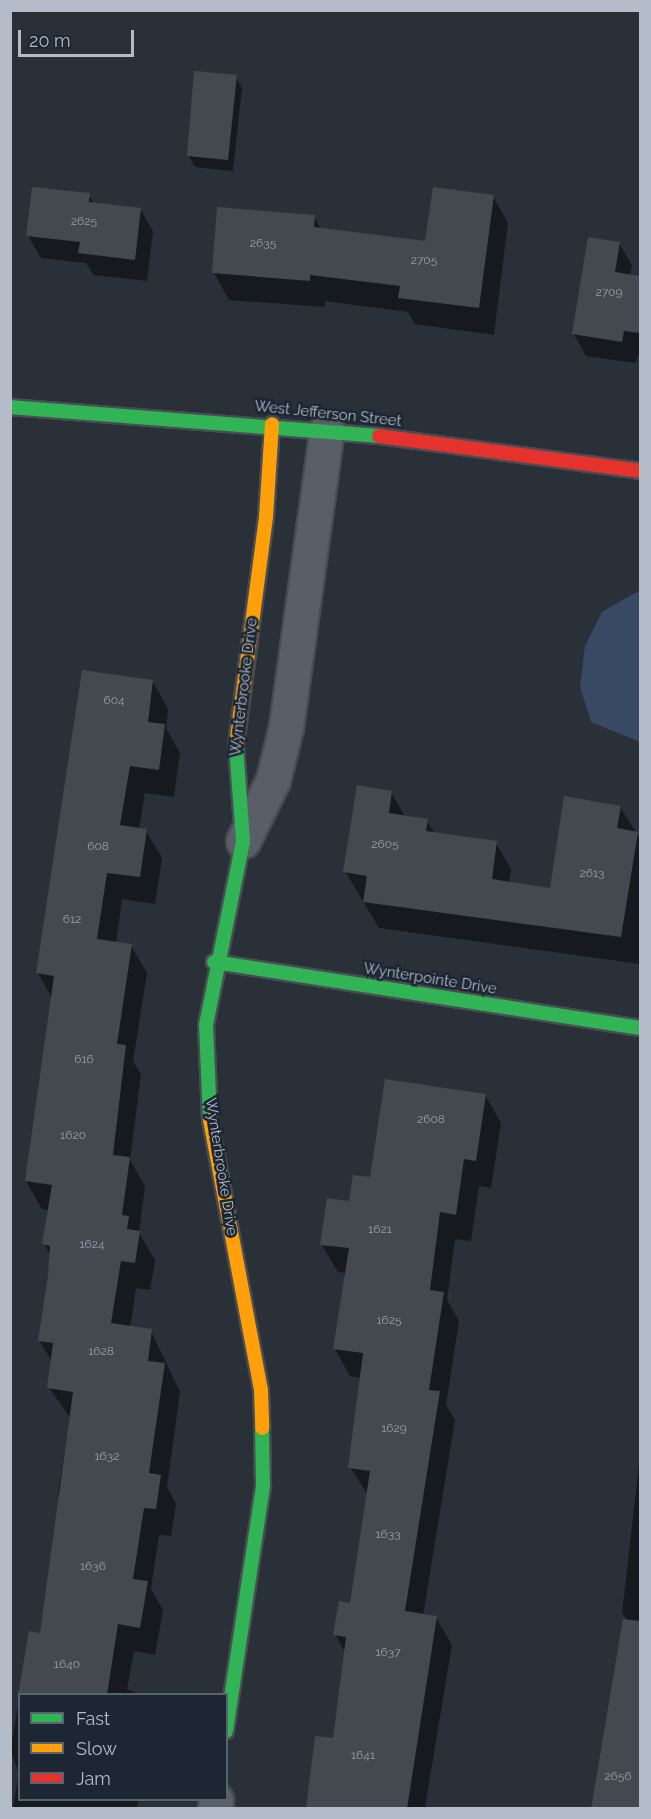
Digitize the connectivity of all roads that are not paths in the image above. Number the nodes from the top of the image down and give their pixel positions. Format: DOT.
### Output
graph roads {
  1 [pos="10,407"];
  2 [pos="272,424"];
  3 [pos="327,429"];
  4 [pos="640,471"];
  5 [pos="243,841"];
  6 [pos="214,962"];
  7 [pos="640,1028"];
  8 [pos="228,1718"];
  1 -- 2 [label="street, West Jefferson Street"];
  2 -- 3 [label="street, West Jefferson Street"];
  2 -- 5 [label="street, Wynterbrooke Drive"];
  3 -- 4 [label="street, West Jefferson Street"];
  3 -- 5 [label="street"];
  5 -- 6 [label="street, Wynterbrooke Drive"];
  6 -- 7 [label="street, Wynterpointe Drive"];
  6 -- 8 [label="street, Wynterbrooke Drive"];
}
